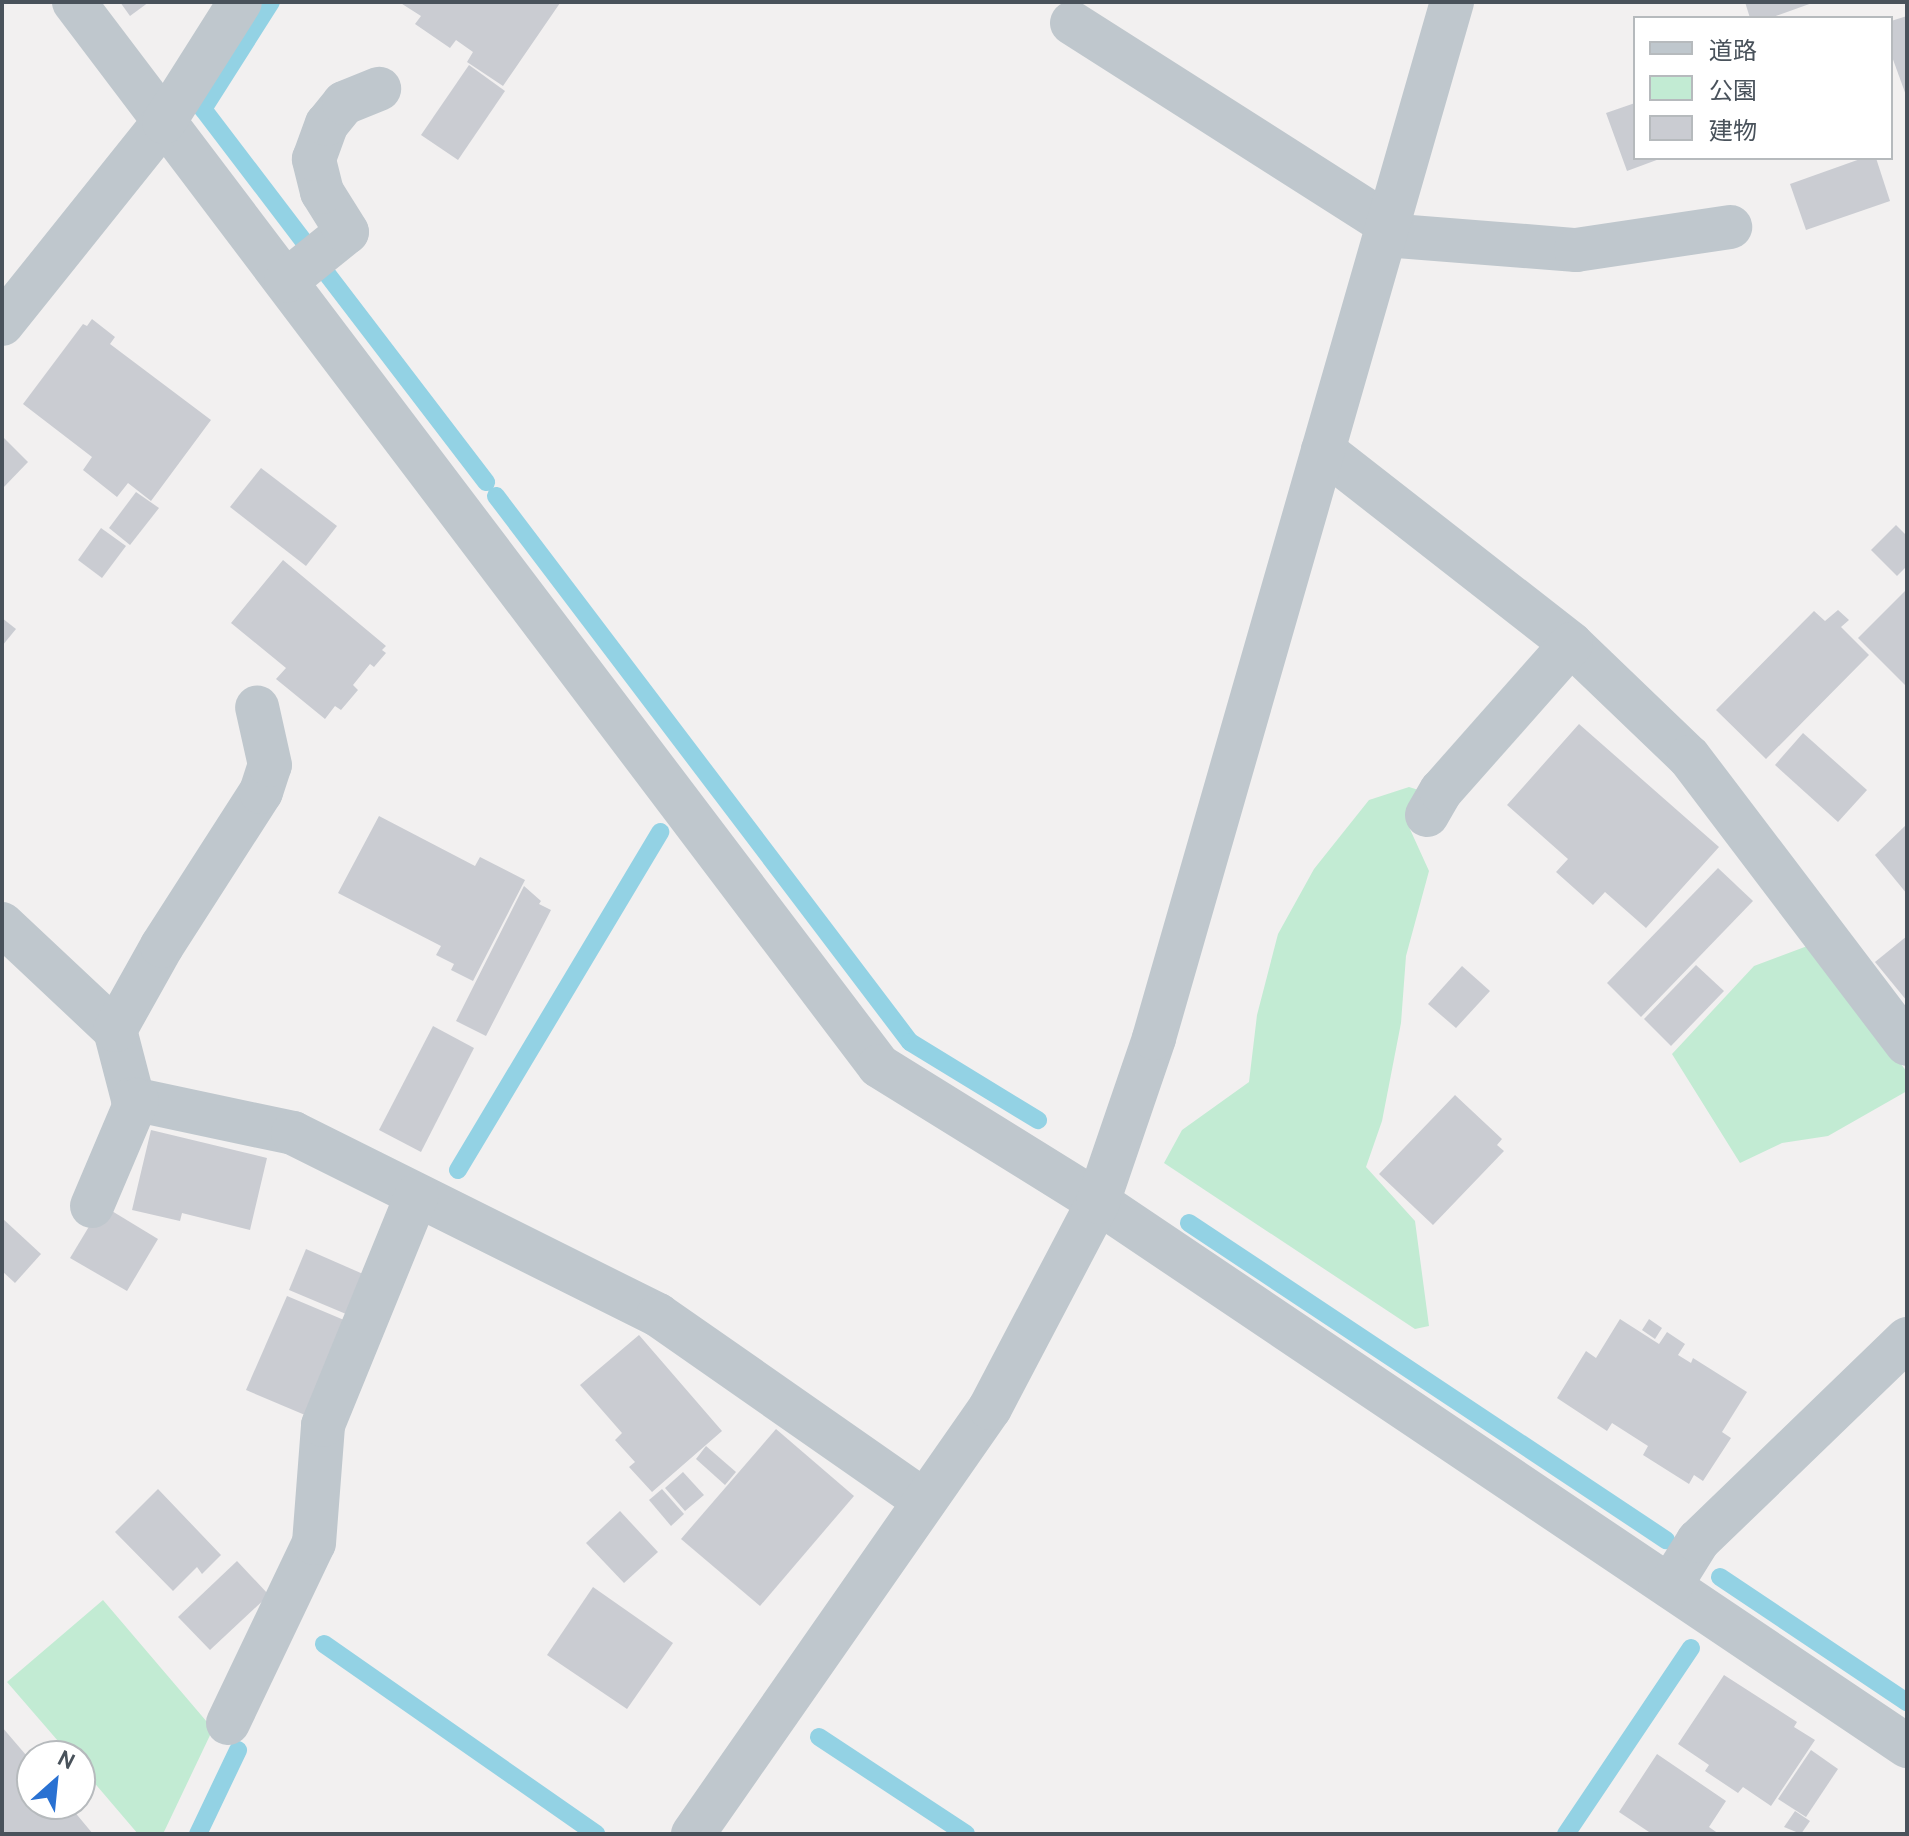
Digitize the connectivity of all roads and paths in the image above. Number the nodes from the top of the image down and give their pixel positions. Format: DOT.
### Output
graph roads {
  1 [pos="74,2"];
  2 [pos="240,2"];
  3 [pos="1452,2"];
  4 [pos="1072,23"];
  5 [pos="379,89"];
  6 [pos="164,122"];
  7 [pos="1730,227"];
  8 [pos="1387,230"];
  9 [pos="286,281"];
  10 [pos="2,324"];
  11 [pos="1323,450"];
  12 [pos="1571,644"];
  13 [pos="257,707"];
  14 [pos="1427,815"];
  15 [pos="2,924"];
  16 [pos="115,1030"];
  17 [pos="1907,1044"];
  18 [pos="137,1100"];
  19 [pos="417,1195"];
  20 [pos="1098,1202"];
  21 [pos="92,1206"];
  22 [pos="1907,1339"];
  23 [pos="925,1501"];
  24 [pos="1670,1586"];
  25 [pos="228,1723"];
  26 [pos="1907,1746"];
  27 [pos="693,1834"];
  1 -- 6 [label="street"];
  2 -- 6 [label="street"];
  3 -- 8 [label="street"];
  4 -- 8 [label="street"];
  5 -- 9 [label="street"];
  6 -- 9 [label="street"];
  6 -- 10 [label="street"];
  7 -- 8 [label="street"];
  8 -- 11 [label="street"];
  9 -- 20 [label="street"];
  11 -- 12 [label="street"];
  11 -- 20 [label="street"];
  12 -- 14 [label="street"];
  12 -- 17 [label="street"];
  13 -- 16 [label="street"];
  15 -- 16 [label="street"];
  16 -- 18 [label="street"];
  18 -- 19 [label="street"];
  18 -- 21 [label="street"];
  19 -- 23 [label="street"];
  19 -- 25 [label="street"];
  20 -- 23 [label="street"];
  20 -- 24 [label="street"];
  22 -- 24 [label="street"];
  23 -- 27 [label="street"];
  24 -- 26 [label="street"];
}
